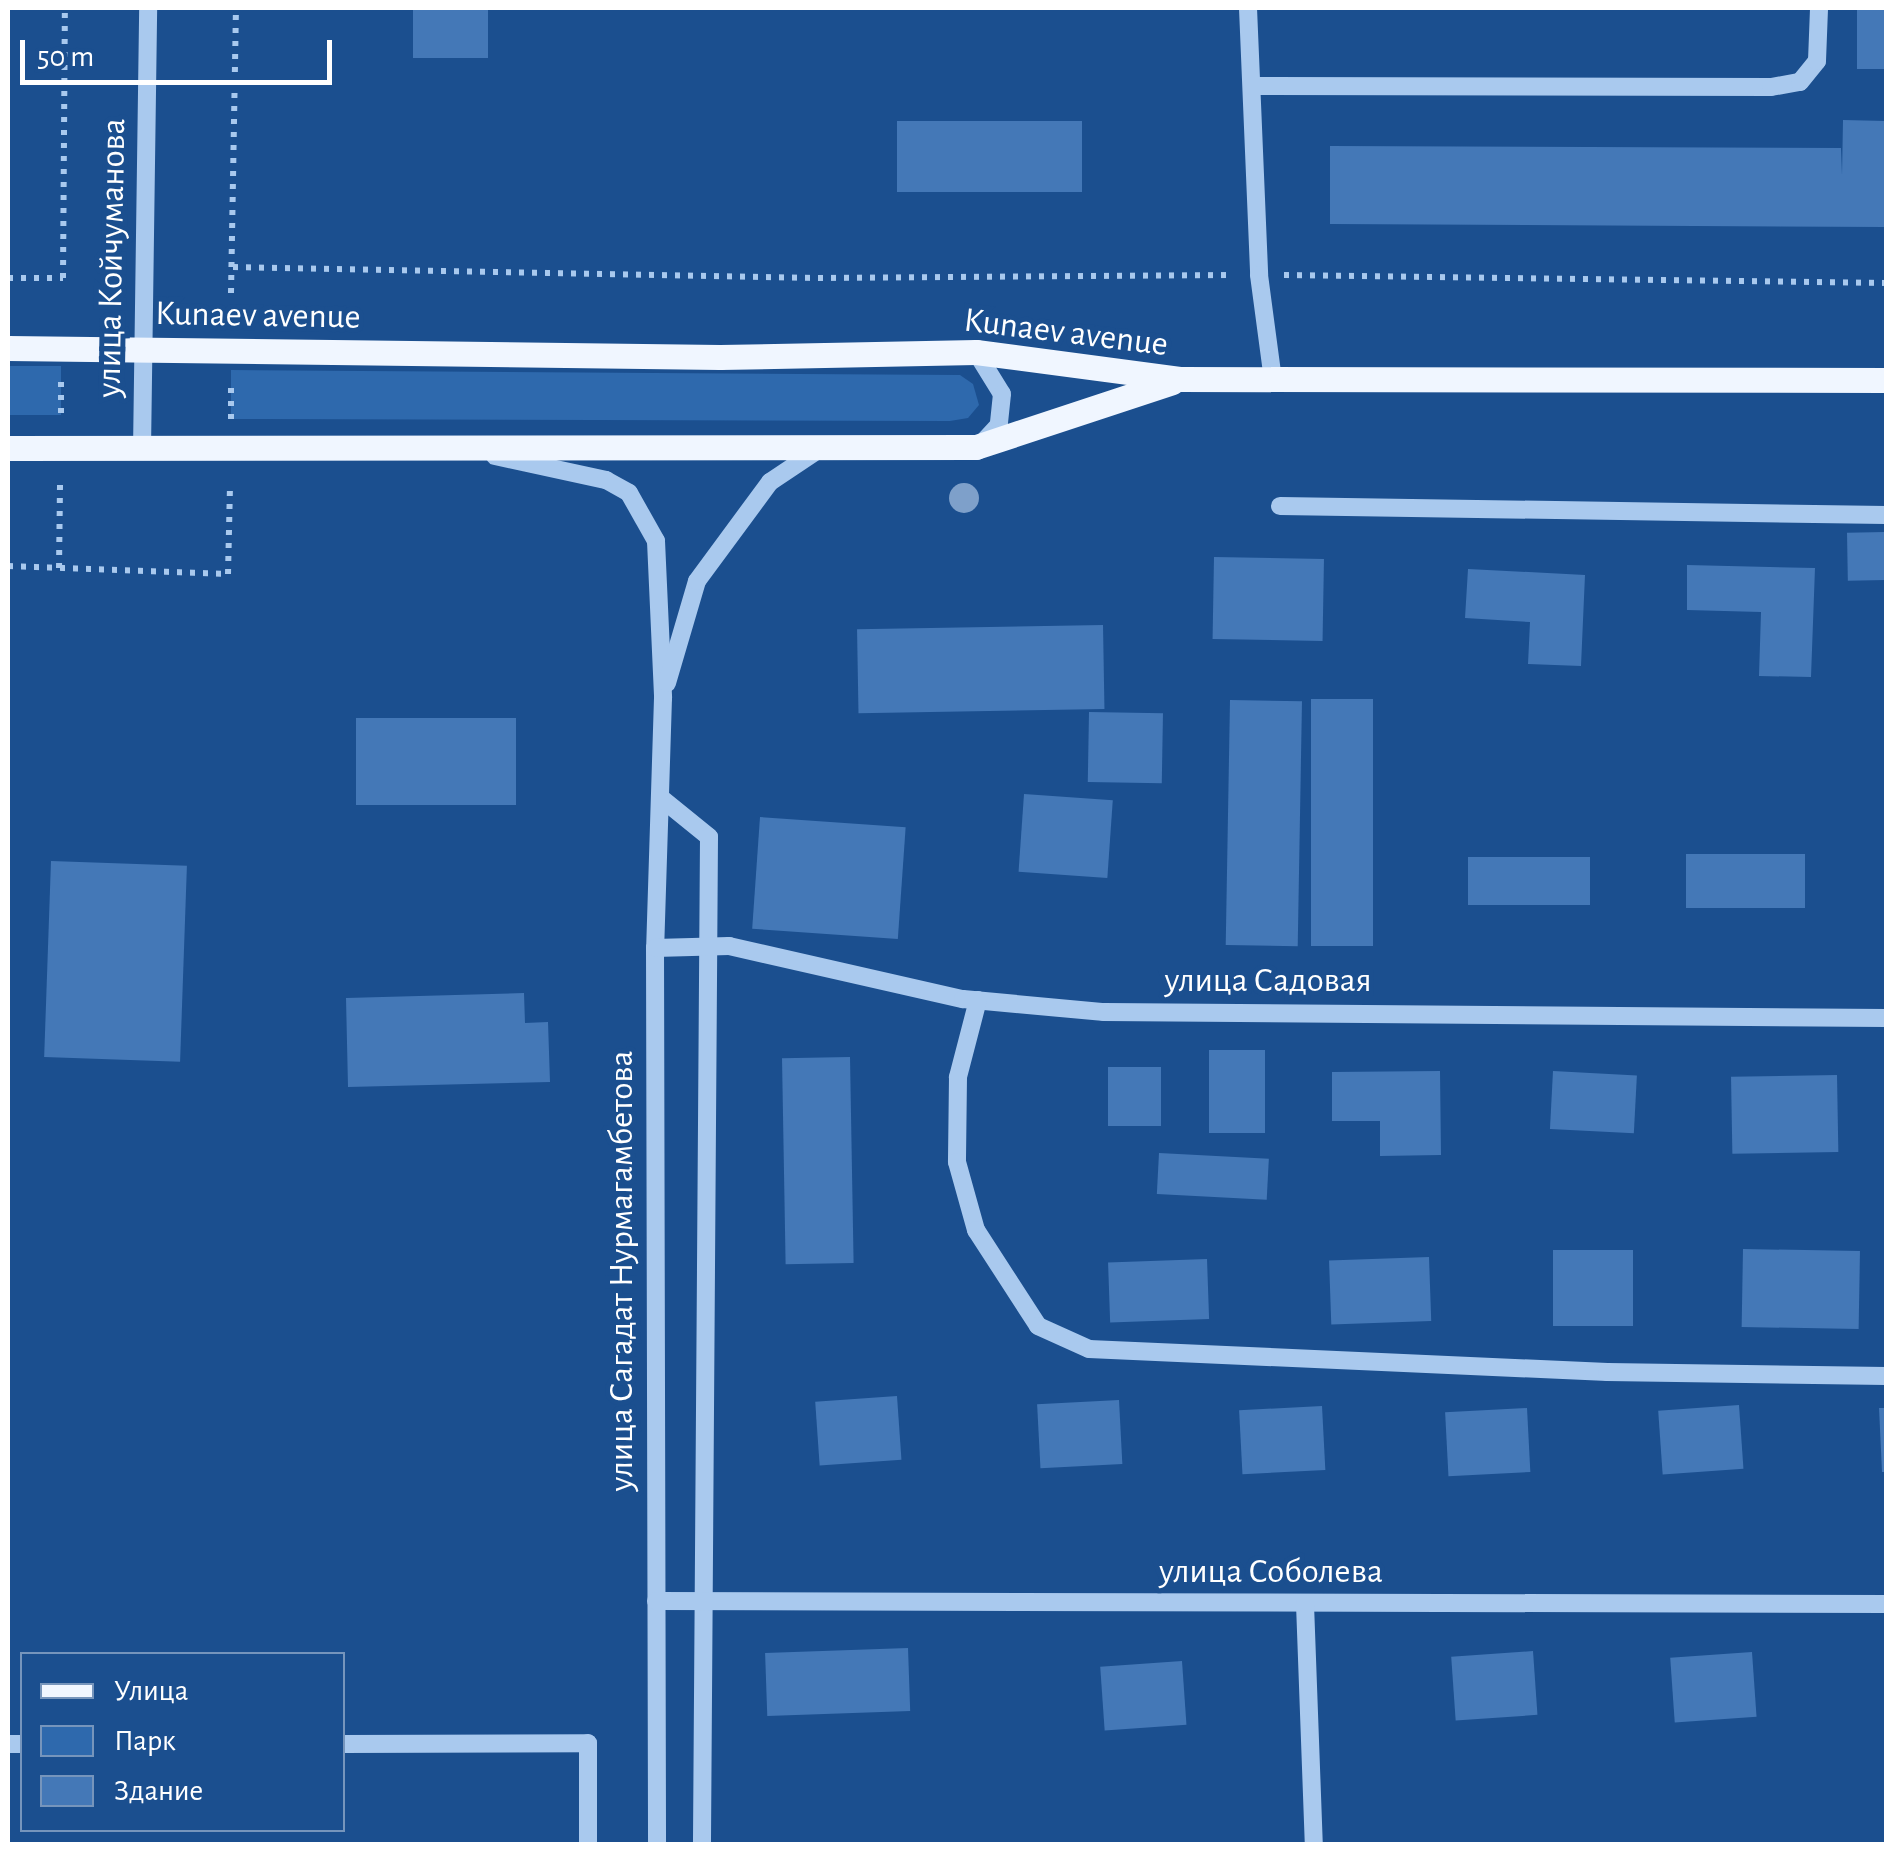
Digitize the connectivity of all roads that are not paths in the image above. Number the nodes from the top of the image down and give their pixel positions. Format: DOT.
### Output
graph roads {
  1 [pos="148,8"];
  2 [pos="1248,8"];
  3 [pos="1819,8"];
  4 [pos="1252,86"];
  5 [pos="8,348"];
  6 [pos="143,350"];
  7 [pos="976,352"];
  8 [pos="1181,379"];
  9 [pos="1274,380"];
  10 [pos="1886,380"];
  11 [pos="976,447"];
  12 [pos="8,448"];
  13 [pos="458,449"];
  14 [pos="142,450"];
  15 [pos="818,450"];
  16 [pos="1280,506"];
  17 [pos="1886,515"];
  18 [pos="663,698"];
  19 [pos="661,798"];
  20 [pos="706,947"];
  21 [pos="655,948"];
  22 [pos="978,1000"];
  23 [pos="1886,1018"];
  24 [pos="1886,1376"];
  25 [pos="656,1600"];
  26 [pos="702,1600"];
  27 [pos="1305,1604"];
  28 [pos="1886,1604"];
  29 [pos="345,1744"];
  30 [pos="588,1844"];
  31 [pos="657,1844"];
  32 [pos="702,1844"];
  33 [pos="1314,1844"];
  1 -- 6 [label="street, улица Койчуманова"];
  2 -- 4 [label="street"];
  3 -- 4 [label="street"];
  4 -- 9 [label="street"];
  5 -- 6 [label="main road, Kunaev avenue"];
  6 -- 7 [label="main road, Kunaev avenue"];
  6 -- 14 [label="street, улица Койчуманова"];
  7 -- 8 [label="main road, Kunaev avenue"];
  7 -- 11 [label="street"];
  8 -- 9 [label="main road"];
  8 -- 11 [label="main road, Kunaev avenue"];
  9 -- 10 [label="main road"];
  11 -- 15 [label="main road, Kunaev avenue"];
  12 -- 14 [label="main road, Kunaev avenue"];
  13 -- 14 [label="main road, Kunaev avenue"];
  13 -- 15 [label="main road, Kunaev avenue"];
  13 -- 18 [label="street, улица Сагадат Нурмагамбетова"];
  15 -- 18 [label="street, улица Сагадат Нурмагамбетова"];
  16 -- 17 [label="street"];
  18 -- 19 [label="street, улица Сагадат Нурмагамбетова"];
  19 -- 20 [label="street"];
  19 -- 21 [label="street, улица Сагадат Нурмагамбетова"];
  20 -- 21 [label="street, улица Садовая"];
  20 -- 22 [label="street, улица Садовая"];
  20 -- 26 [label="street"];
  21 -- 25 [label="street, улица Сагадат Нурмагамбетова"];
  22 -- 23 [label="street, улица Садовая"];
  22 -- 24 [label="street"];
  25 -- 26 [label="street, улица Соболева"];
  25 -- 31 [label="street, улица Сагадат Нурмагамбетова"];
  26 -- 27 [label="street, улица Соболева"];
  26 -- 32 [label="street"];
  27 -- 28 [label="street, улица Соболева"];
  27 -- 33 [label="street"];
  29 -- 30 [label="street"];
}
